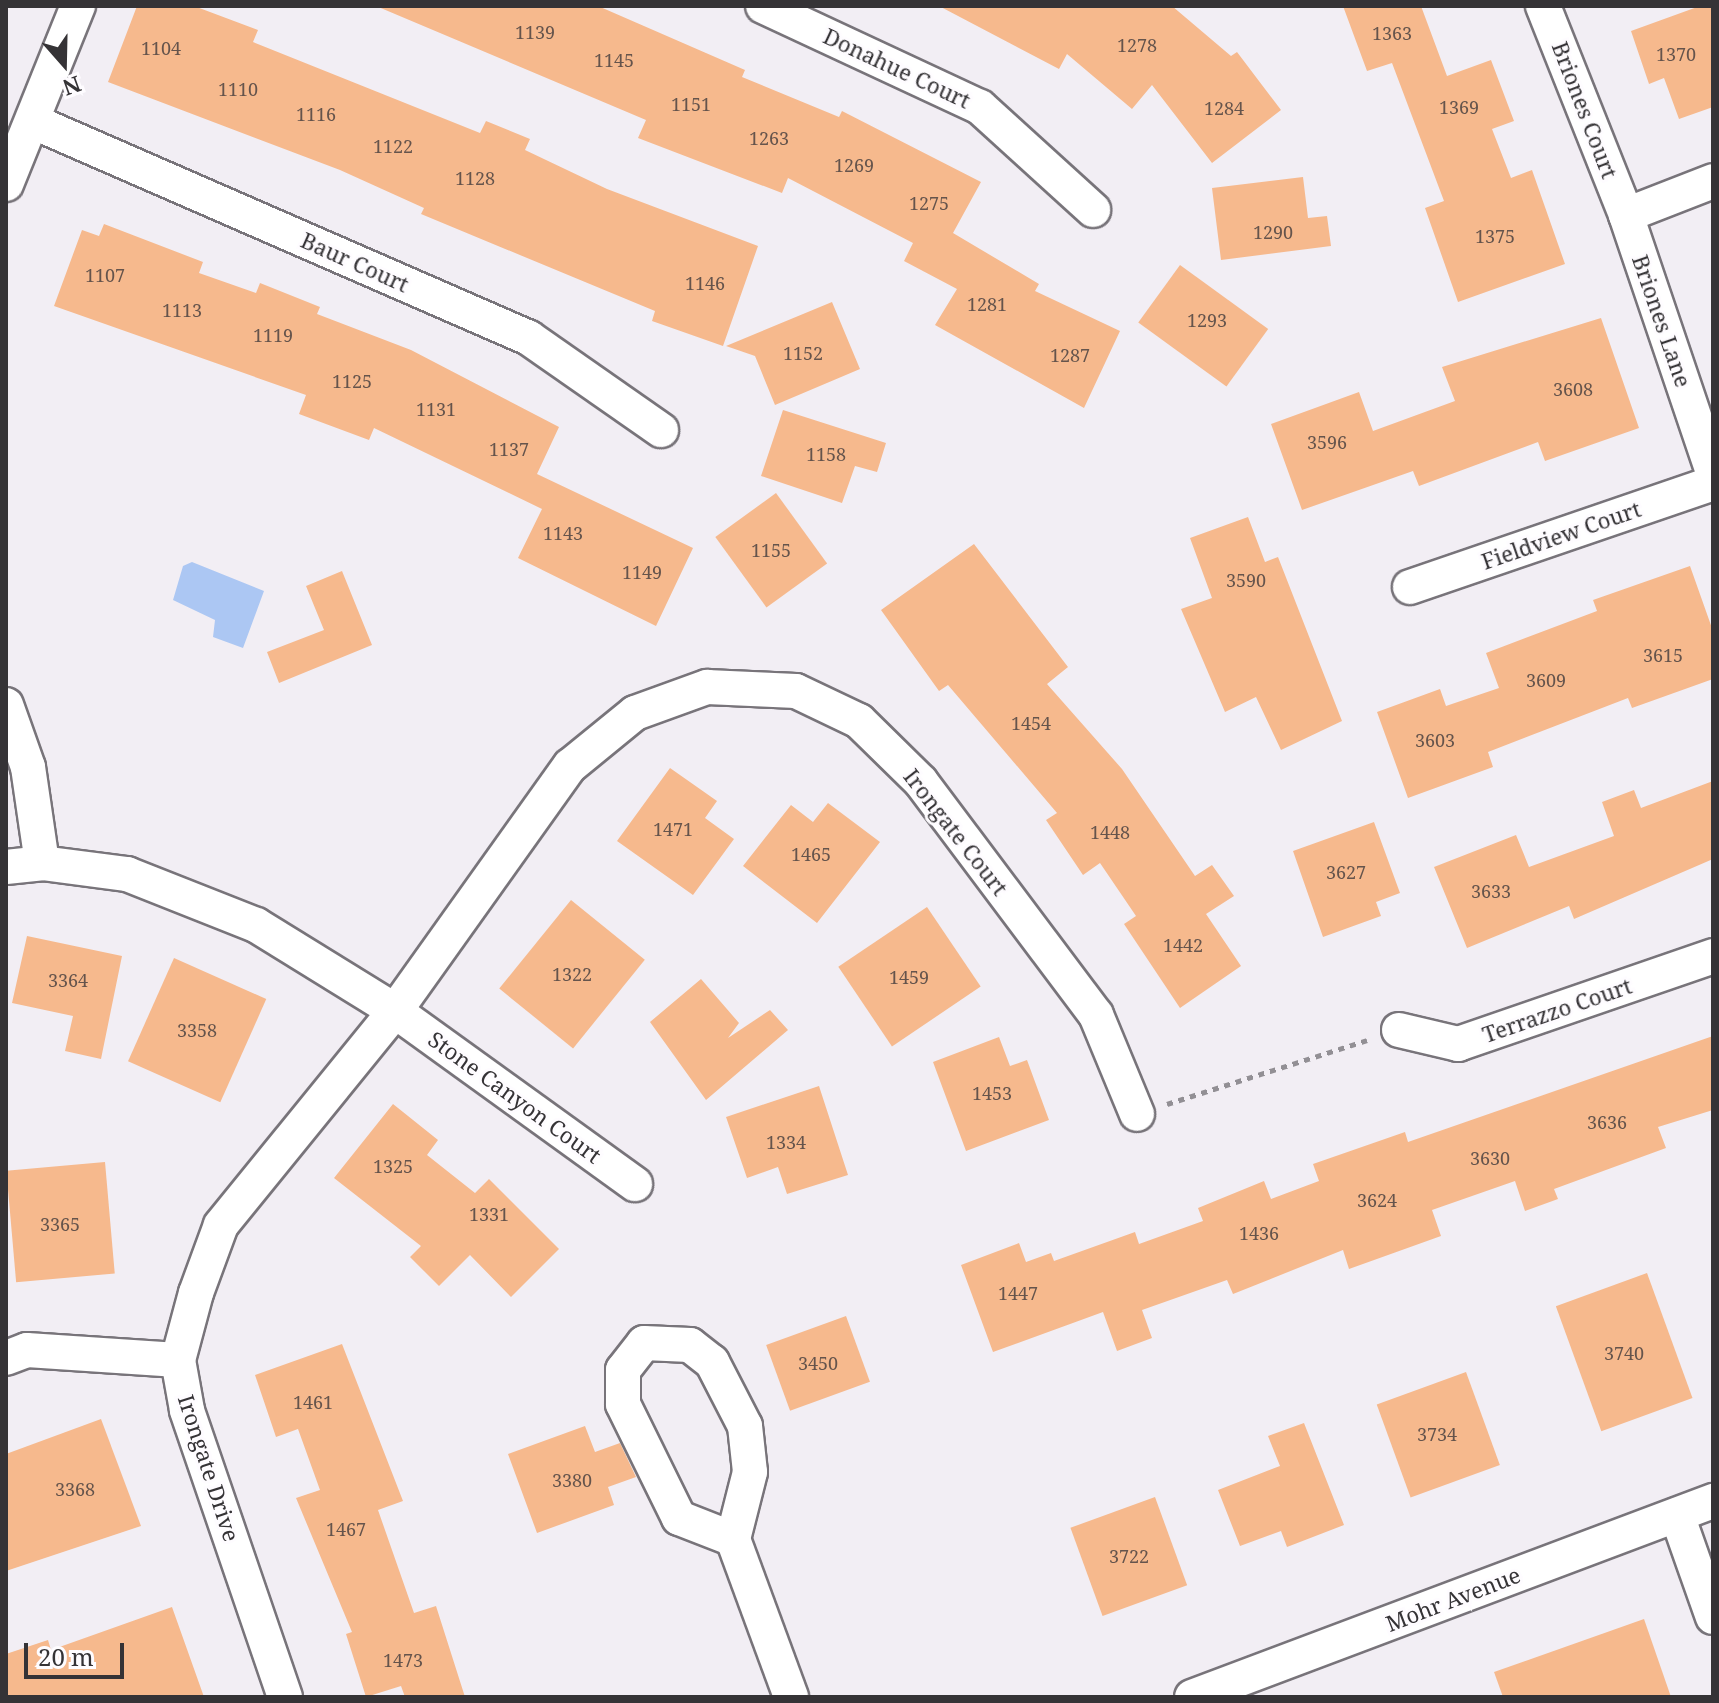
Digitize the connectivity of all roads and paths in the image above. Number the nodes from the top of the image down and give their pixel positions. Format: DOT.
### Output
graph roads {
  1 [pos="78,6"];
  2 [pos="763,6"];
  3 [pos="1543,6"];
  4 [pos="34,122"];
  5 [pos="1713,181"];
  6 [pos="6,184"];
  7 [pos="1093,210"];
  8 [pos="1626,215"];
  9 [pos="661,430"];
  10 [pos="1713,472"];
  11 [pos="1713,483"];
  12 [pos="1410,587"];
  13 [pos="6,705"];
  14 [pos="42,863"];
  15 [pos="6,867"];
  16 [pos="1713,956"];
  17 [pos="395,1011"];
  18 [pos="1399,1030"];
  19 [pos="1137,1114"];
  20 [pos="635,1184"];
  21 [pos="6,1358"];
  22 [pos="178,1360"];
  23 [pos="1713,1501"];
  24 [pos="1677,1515"];
  25 [pos="733,1539"];
  26 [pos="1713,1617"];
  27 [pos="285,1697"];
  28 [pos="791,1697"];
  29 [pos="1192,1697"];
  1 -- 4 [label="street"];
  2 -- 7 [label="street, Donahue Court"];
  3 -- 8 [label="street, Briones Court"];
  4 -- 6 [label="street"];
  4 -- 9 [label="street, Baur Court"];
  5 -- 8 [label="street"];
  8 -- 10 [label="street, Briones Lane"];
  11 -- 12 [label="street, Fieldview Court"];
  13 -- 14 [label="street"];
  14 -- 15 [label="street, Stone Canyon Court"];
  14 -- 17 [label="street, Stone Canyon Court"];
  16 -- 18 [label="street, Terrazzo Court"];
  17 -- 19 [label="street, Irongate Court"];
  17 -- 20 [label="street, Stone Canyon Court"];
  17 -- 22 [label="street, Irongate Drive"];
  18 -- 19 [label="path"];
  21 -- 22 [label="street"];
  22 -- 27 [label="street, Irongate Drive"];
  23 -- 24 [label="street, Mohr Avenue"];
  24 -- 26 [label="street"];
  24 -- 29 [label="street, Mohr Avenue"];
  25 -- 25 [label="street"];
  25 -- 28 [label="street"];
}
